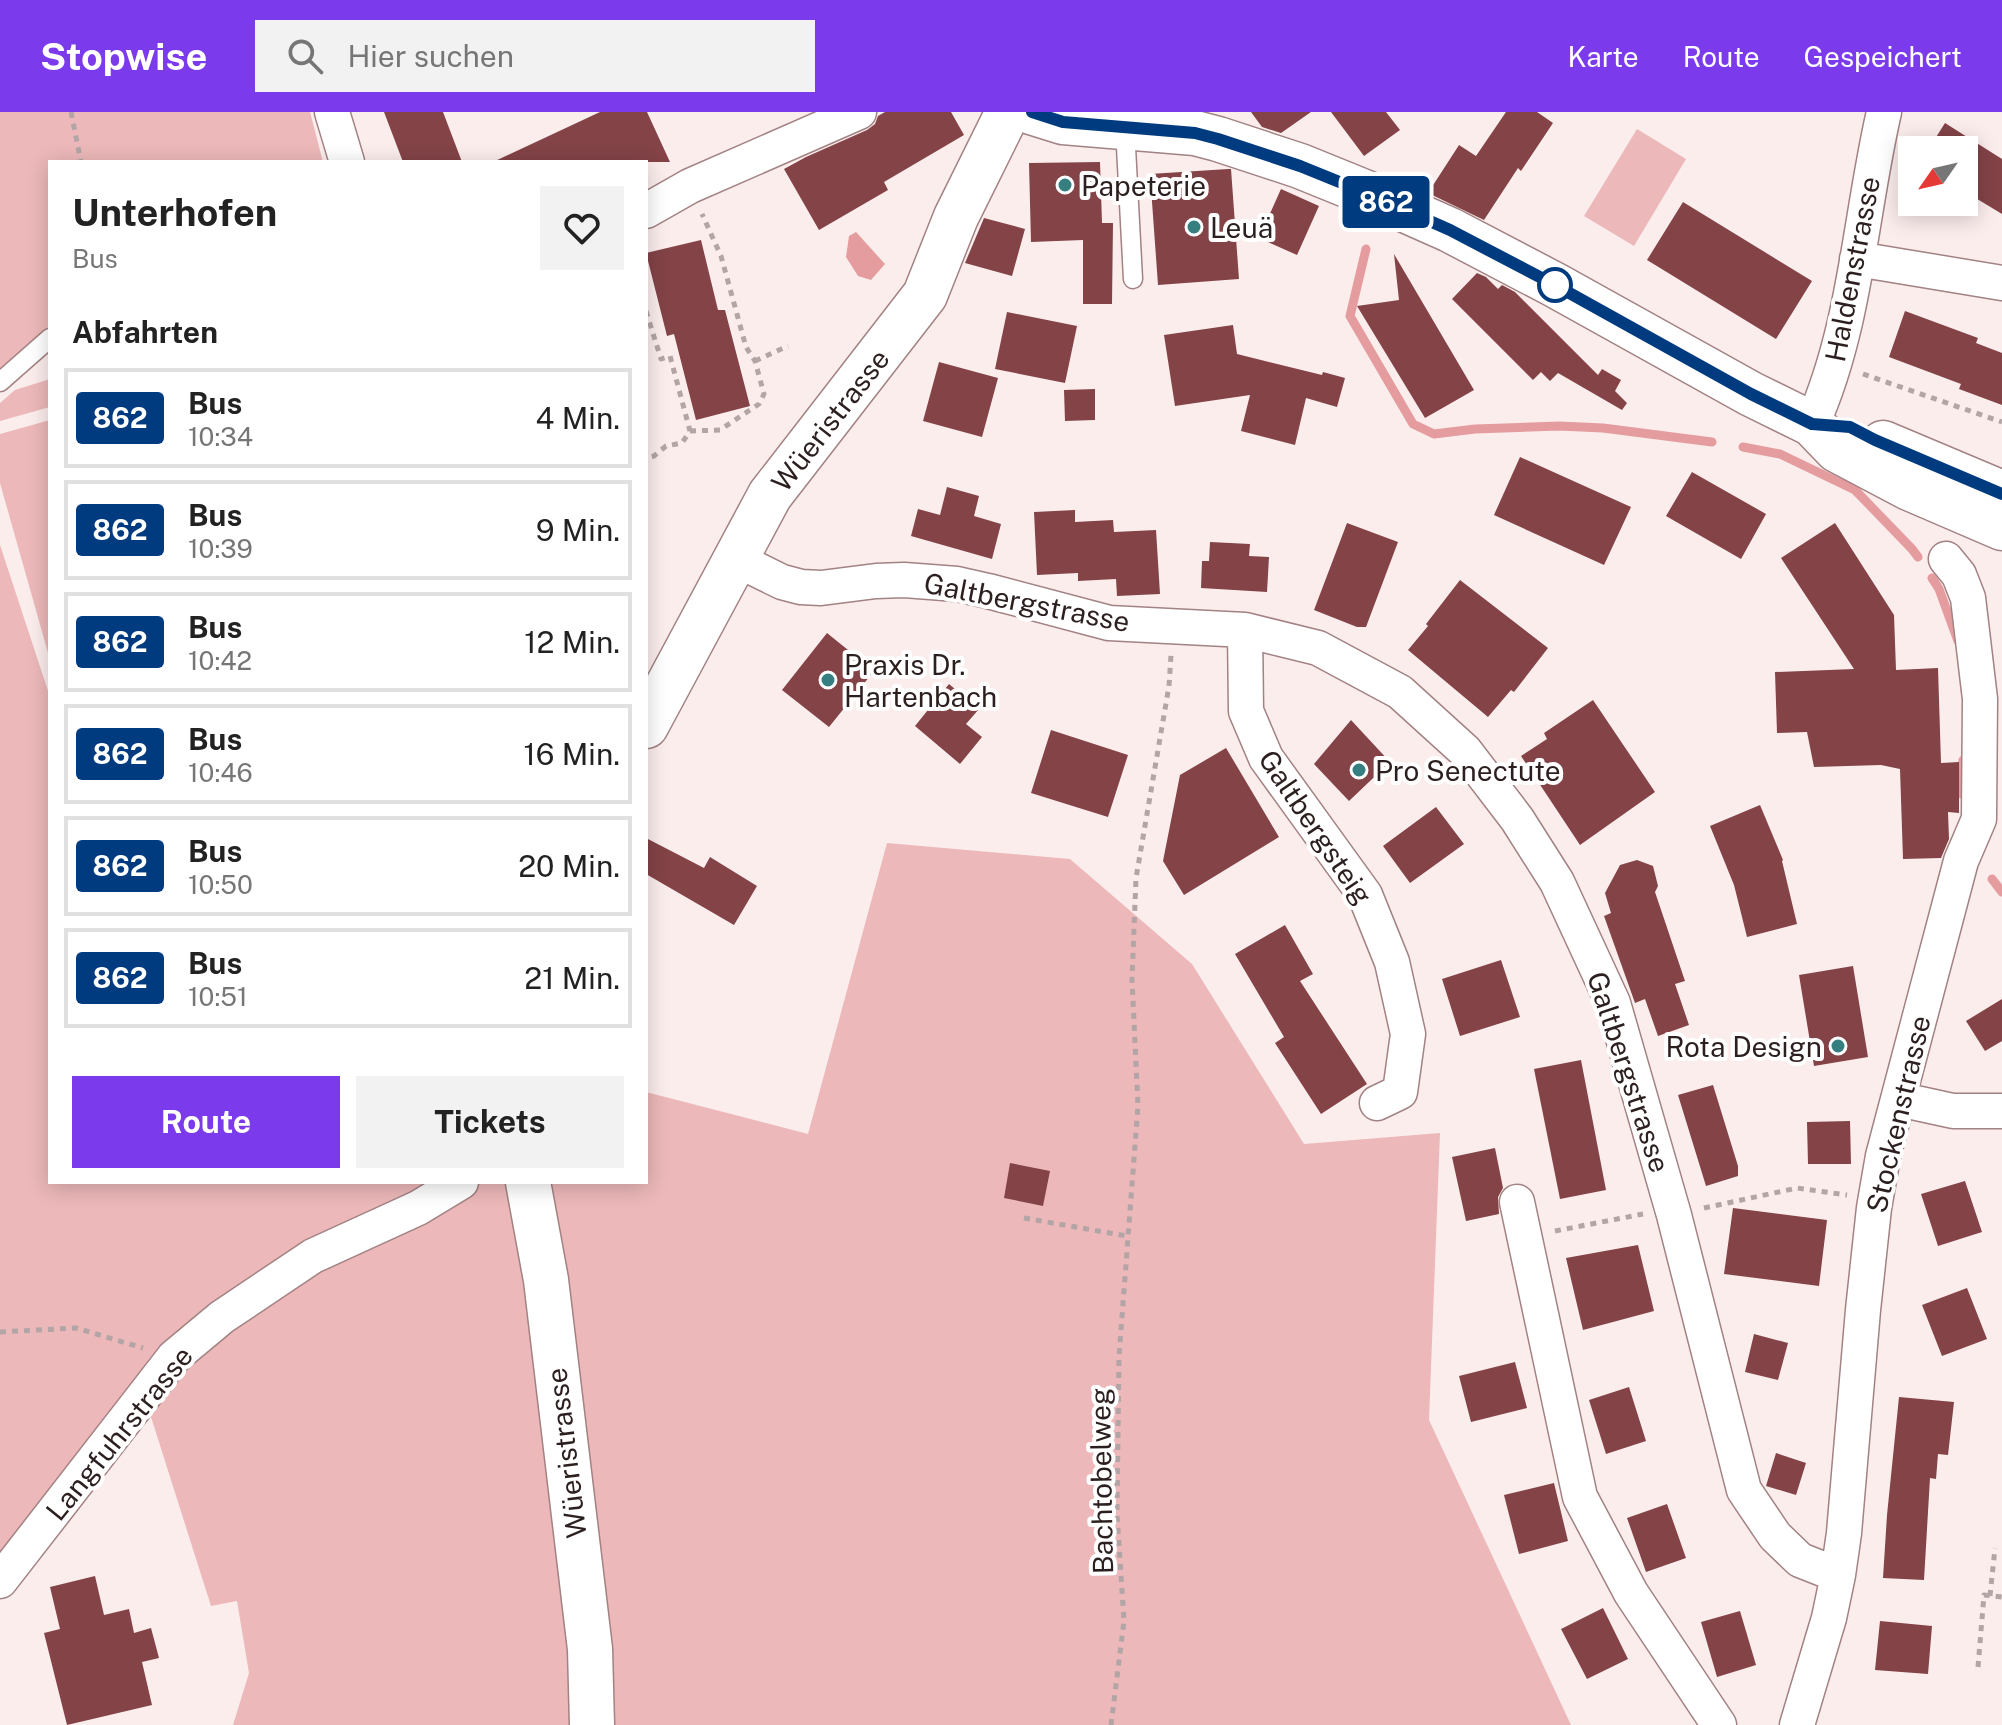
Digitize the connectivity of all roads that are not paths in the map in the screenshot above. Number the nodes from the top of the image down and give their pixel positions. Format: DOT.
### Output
graph roads {
  1 [pos="332,112"];
  2 [pos="859,112"];
  3 [pos="1008,112"];
  4 [pos="1031,112"];
  5 [pos="1884,112"];
  6 [pos="1220,125"];
  7 [pos="1125,128"];
  8 [pos="346,160"];
  9 [pos="648,210"];
  10 [pos="1857,259"];
  11 [pos="1133,279"];
  12 [pos="2002,283"];
  13 [pos="48,340"];
  14 [pos="0,382"];
  15 [pos="1812,424"];
  16 [pos="2002,493"];
  17 [pos="2002,528"];
  18 [pos="735,559"];
  19 [pos="1946,559"];
  20 [pos="1245,630"];
  21 [pos="648,722"];
  22 [pos="1898,1099"];
  23 [pos="1377,1103"];
  24 [pos="2002,1111"];
  25 [pos="458,1184"];
  26 [pos="528,1184"];
  27 [pos="1517,1202"];
  28 [pos="1838,1575"];
  29 [pos="0,1581"];
  30 [pos="592,1725"];
  31 [pos="1719,1725"];
  32 [pos="1797,1725"];
  1 -- 8 [label="street"];
  2 -- 9 [label="street"];
  3 -- 18 [label="main road, Wüeristrasse"];
  4 -- 7 [label="main road"];
  5 -- 10 [label="street, Haldenstrasse"];
  6 -- 7 [label="main road"];
  6 -- 15 [label="main road"];
  7 -- 11 [label="lane"];
  10 -- 12 [label="street"];
  10 -- 15 [label="street, Haldenstrasse"];
  13 -- 14 [label="lane"];
  15 -- 16 [label="main road"];
  15 -- 17 [label="main road"];
  18 -- 20 [label="street, Galtbergstrasse"];
  18 -- 21 [label="main road, Wüeristrasse"];
  19 -- 22 [label="street, Stockenstrasse"];
  20 -- 23 [label="street, Galtbergsteig"];
  20 -- 28 [label="street, Galtbergstrasse"];
  22 -- 24 [label="street"];
  22 -- 28 [label="street, Stockenstrasse"];
  25 -- 29 [label="street, Langfuhrstrasse"];
  26 -- 30 [label="main road, Wüeristrasse"];
  27 -- 31 [label="street"];
  28 -- 32 [label="street, Stockenstrasse"];
}
